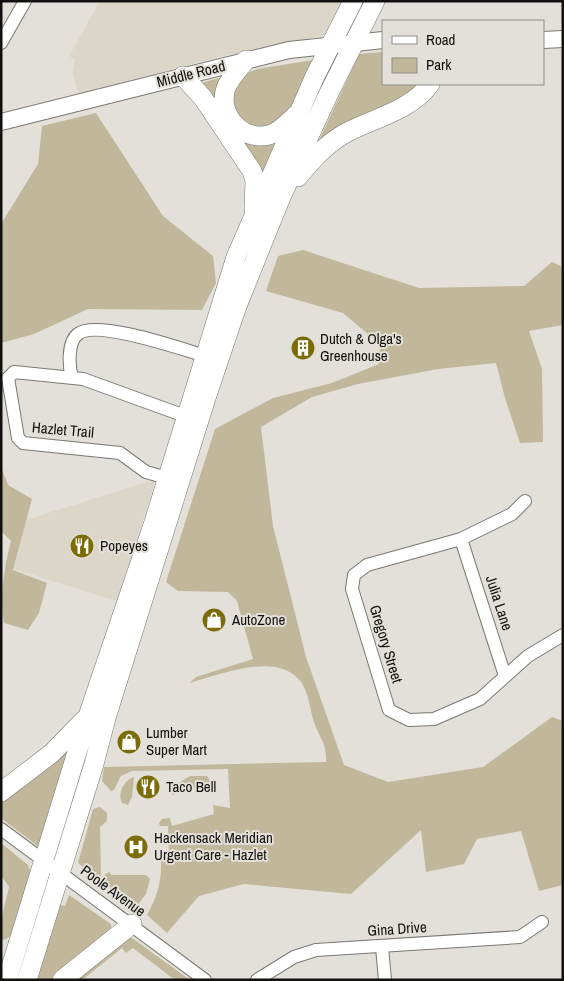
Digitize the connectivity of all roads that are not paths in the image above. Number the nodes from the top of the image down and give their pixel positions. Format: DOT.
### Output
graph roads {
  1 [pos="25,1"];
  2 [pos="353,1"];
  3 [pos="375,1"];
  4 [pos="563,38"];
  5 [pos="382,40"];
  6 [pos="544,40"];
  7 [pos="354,42"];
  8 [pos="1,43"];
  9 [pos="329,46"];
  10 [pos="246,60"];
  11 [pos="183,76"];
  12 [pos="429,85"];
  13 [pos="302,110"];
  14 [pos="1,122"];
  15 [pos="281,197"];
  16 [pos="254,218"];
  17 [pos="205,356"];
  18 [pos="72,378"];
  19 [pos="185,416"];
  20 [pos="167,478"];
  21 [pos="525,501"];
  22 [pos="461,538"];
  23 [pos="563,635"];
  24 [pos="505,676"];
  25 [pos="89,713"];
  26 [pos="1,792"];
  27 [pos="1,829"];
  28 [pos="43,860"];
  29 [pos="60,872"];
  30 [pos="542,922"];
  31 [pos="132,924"];
  32 [pos="382,947"];
  33 [pos="7,980"];
  34 [pos="27,980"];
  35 [pos="62,980"];
  36 [pos="205,980"];
  37 [pos="258,980"];
  38 [pos="385,980"];
  1 -- 8 [label="street"];
  2 -- 9 [label="highway"];
  3 -- 7 [label="highway"];
  4 -- 6 [label="main road"];
  5 -- 7 [label="main road, Middle Road"];
  7 -- 9 [label="main road, Middle Road"];
  7 -- 15 [label="highway"];
  9 -- 10 [label="main road, Middle Road"];
  9 -- 13 [label="highway"];
  10 -- 11 [label="main road, Middle Road"];
  10 -- 13 [label="highway"];
  11 -- 14 [label="main road, Middle Road"];
  11 -- 16 [label="highway"];
  12 -- 15 [label="highway"];
  13 -- 16 [label="highway"];
  15 -- 29 [label="highway"];
  16 -- 17 [label="highway"];
  17 -- 18 [label="street"];
  17 -- 19 [label="highway"];
  18 -- 19 [label="street, Hazlet Trail"];
  18 -- 20 [label="street, Hazlet Trail"];
  19 -- 20 [label="highway"];
  20 -- 25 [label="highway"];
  21 -- 22 [label="street, Gregory Street"];
  22 -- 24 [label="street, Julia Lane"];
  22 -- 24 [label="street, Gregory Street"];
  23 -- 24 [label="street, Gregory Street"];
  25 -- 26 [label="highway"];
  25 -- 28 [label="highway"];
  27 -- 28 [label="street, Poole Avenue"];
  28 -- 29 [label="street, Poole Avenue"];
  28 -- 33 [label="highway"];
  29 -- 31 [label="street, Poole Avenue"];
  29 -- 34 [label="highway"];
  30 -- 32 [label="street, Gina Drive"];
  31 -- 35 [label="highway"];
  31 -- 36 [label="street, Poole Avenue"];
  32 -- 37 [label="street, Gina Drive"];
  32 -- 38 [label="street"];
}
